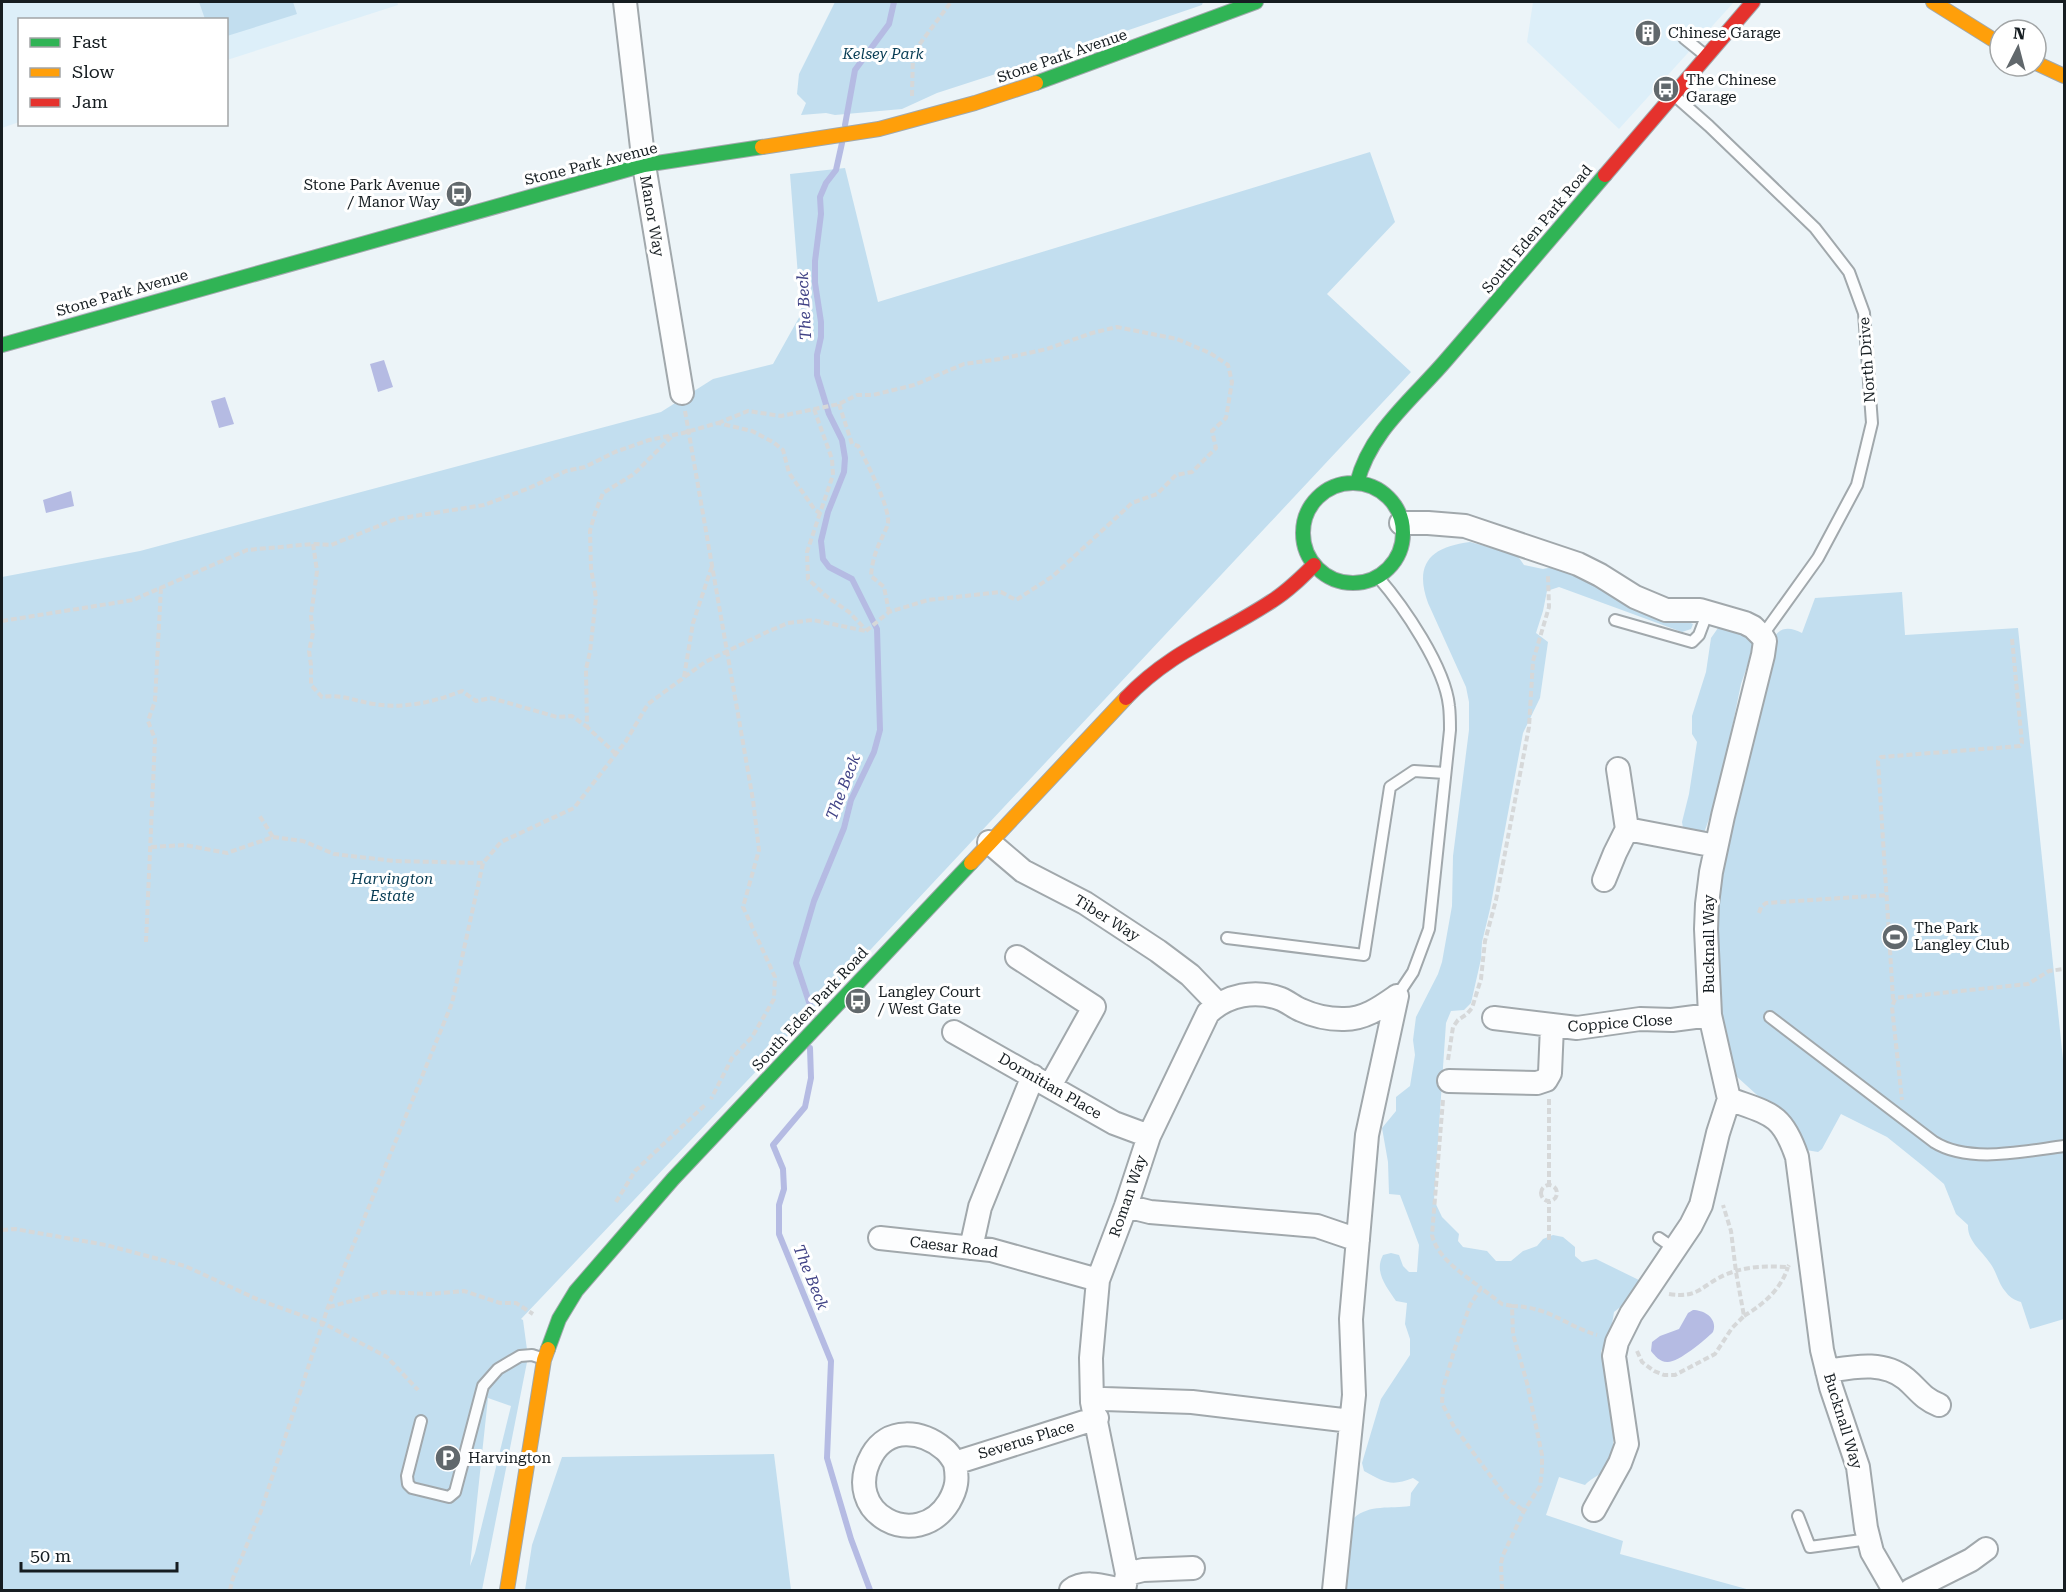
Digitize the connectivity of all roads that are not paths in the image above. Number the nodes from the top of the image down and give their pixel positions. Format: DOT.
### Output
graph roads {
  1 [pos="625,2"];
  2 [pos="1256,2"];
  3 [pos="1753,2"];
  4 [pos="1933,2"];
  5 [pos="1988,36"];
  6 [pos="1684,38"];
  7 [pos="1707,56"];
  8 [pos="2048,68"];
  9 [pos="2064,75"];
  10 [pos="1674,95"];
  11 [pos="644,165"];
  12 [pos="2,345"];
  13 [pos="682,393"];
  14 [pos="1357,483"];
  15 [pos="1401,523"];
  16 [pos="1314,565"];
  17 [pos="1378,577"];
  18 [pos="1708,611"];
  19 [pos="1615,620"];
  20 [pos="1762,636"];
  21 [pos="1618,769"];
  22 [pos="1445,773"];
  23 [pos="1627,829"];
  24 [pos="989,843"];
  25 [pos="1716,846"];
  26 [pos="1604,880"];
  27 [pos="1227,938"];
  28 [pos="1017,957"];
  29 [pos="1397,996"];
  30 [pos="1218,1004"];
  31 [pos="1710,1016"];
  32 [pos="1770,1017"];
  33 [pos="1494,1018"];
  34 [pos="1552,1026"];
  35 [pos="954,1032"];
  36 [pos="1041,1081"];
  37 [pos="1447,1081"];
  38 [pos="1729,1099"];
  39 [pos="1149,1136"];
  40 [pos="2064,1146"];
  41 [pos="1126,1206"];
  42 [pos="880,1238"];
  43 [pos="1358,1240"];
  44 [pos="971,1248"];
  45 [pos="1098,1280"];
  46 [pos="544,1360"];
  47 [pos="1827,1371"];
  48 [pos="1939,1405"];
  49 [pos="1095,1410"];
  50 [pos="1351,1420"];
  51 [pos="421,1421"];
  52 [pos="955,1463"];
  53 [pos="1594,1510"];
  54 [pos="1798,1516"];
  55 [pos="1869,1539"];
  56 [pos="1986,1549"];
  57 [pos="1193,1568"];
  58 [pos="1125,1585"];
  59 [pos="507,1590"];
  60 [pos="1071,1590"];
  61 [pos="1334,1590"];
  62 [pos="1894,1590"];
  63 [pos="1911,1590"];
  1 -- 11 [label="street, Manor Way"];
  2 -- 11 [label="main road, Stone Park Avenue"];
  3 -- 7 [label="main road, South Eden Park Road"];
  4 -- 5 [label="main road"];
  6 -- 7 [label="lane"];
  7 -- 10 [label="main road, South Eden Park Road"];
  8 -- 9 [label="main road"];
  10 -- 14 [label="main road, South Eden Park Road"];
  10 -- 20 [label="lane, North Drive"];
  11 -- 12 [label="main road, Stone Park Avenue"];
  11 -- 13 [label="street, Manor Way"];
  14 -- 15 [label="main road"];
  14 -- 16 [label="main road"];
  15 -- 17 [label="main road"];
  15 -- 18 [label="street"];
  16 -- 17 [label="main road"];
  16 -- 24 [label="main road, South Eden Park Road"];
  17 -- 22 [label="lane"];
  18 -- 19 [label="lane"];
  18 -- 20 [label="street"];
  20 -- 25 [label="street, Bucknall Way"];
  21 -- 23 [label="street"];
  22 -- 27 [label="lane"];
  22 -- 29 [label="lane"];
  23 -- 25 [label="street"];
  23 -- 26 [label="street"];
  24 -- 30 [label="street, Tiber Way"];
  24 -- 46 [label="main road, South Eden Park Road"];
  25 -- 31 [label="street, Bucknall Way"];
  28 -- 36 [label="street"];
  29 -- 30 [label="street"];
  29 -- 43 [label="street"];
  30 -- 39 [label="street, Roman Way"];
  31 -- 34 [label="street, Coppice Close"];
  31 -- 38 [label="street, Bucknall Way"];
  32 -- 40 [label="lane"];
  33 -- 34 [label="street, Coppice Close"];
  34 -- 37 [label="street"];
  35 -- 36 [label="street, Dormitian Place"];
  36 -- 39 [label="street, Dormitian Place"];
  36 -- 44 [label="street"];
  38 -- 47 [label="street, Bucknall Way"];
  38 -- 53 [label="street"];
  39 -- 41 [label="street, Roman Way"];
  41 -- 43 [label="street"];
  41 -- 45 [label="street, Roman Way"];
  42 -- 44 [label="street, Caesar Road"];
  43 -- 50 [label="street"];
  44 -- 45 [label="street, Caesar Road"];
  45 -- 49 [label="street, Roman Way"];
  46 -- 51 [label="lane"];
  46 -- 59 [label="main road, South Eden Park Road"];
  47 -- 48 [label="street"];
  47 -- 55 [label="street, Bucknall Way"];
  49 -- 50 [label="street, Severus Place"];
  49 -- 52 [label="street, Severus Place"];
  49 -- 58 [label="street, Roman Way"];
  50 -- 61 [label="street"];
  52 -- 52 [label="street"];
  54 -- 55 [label="lane"];
  55 -- 62 [label="street, Bucknall Way"];
  56 -- 63 [label="street"];
  57 -- 58 [label="street"];
  58 -- 60 [label="street"];
}
